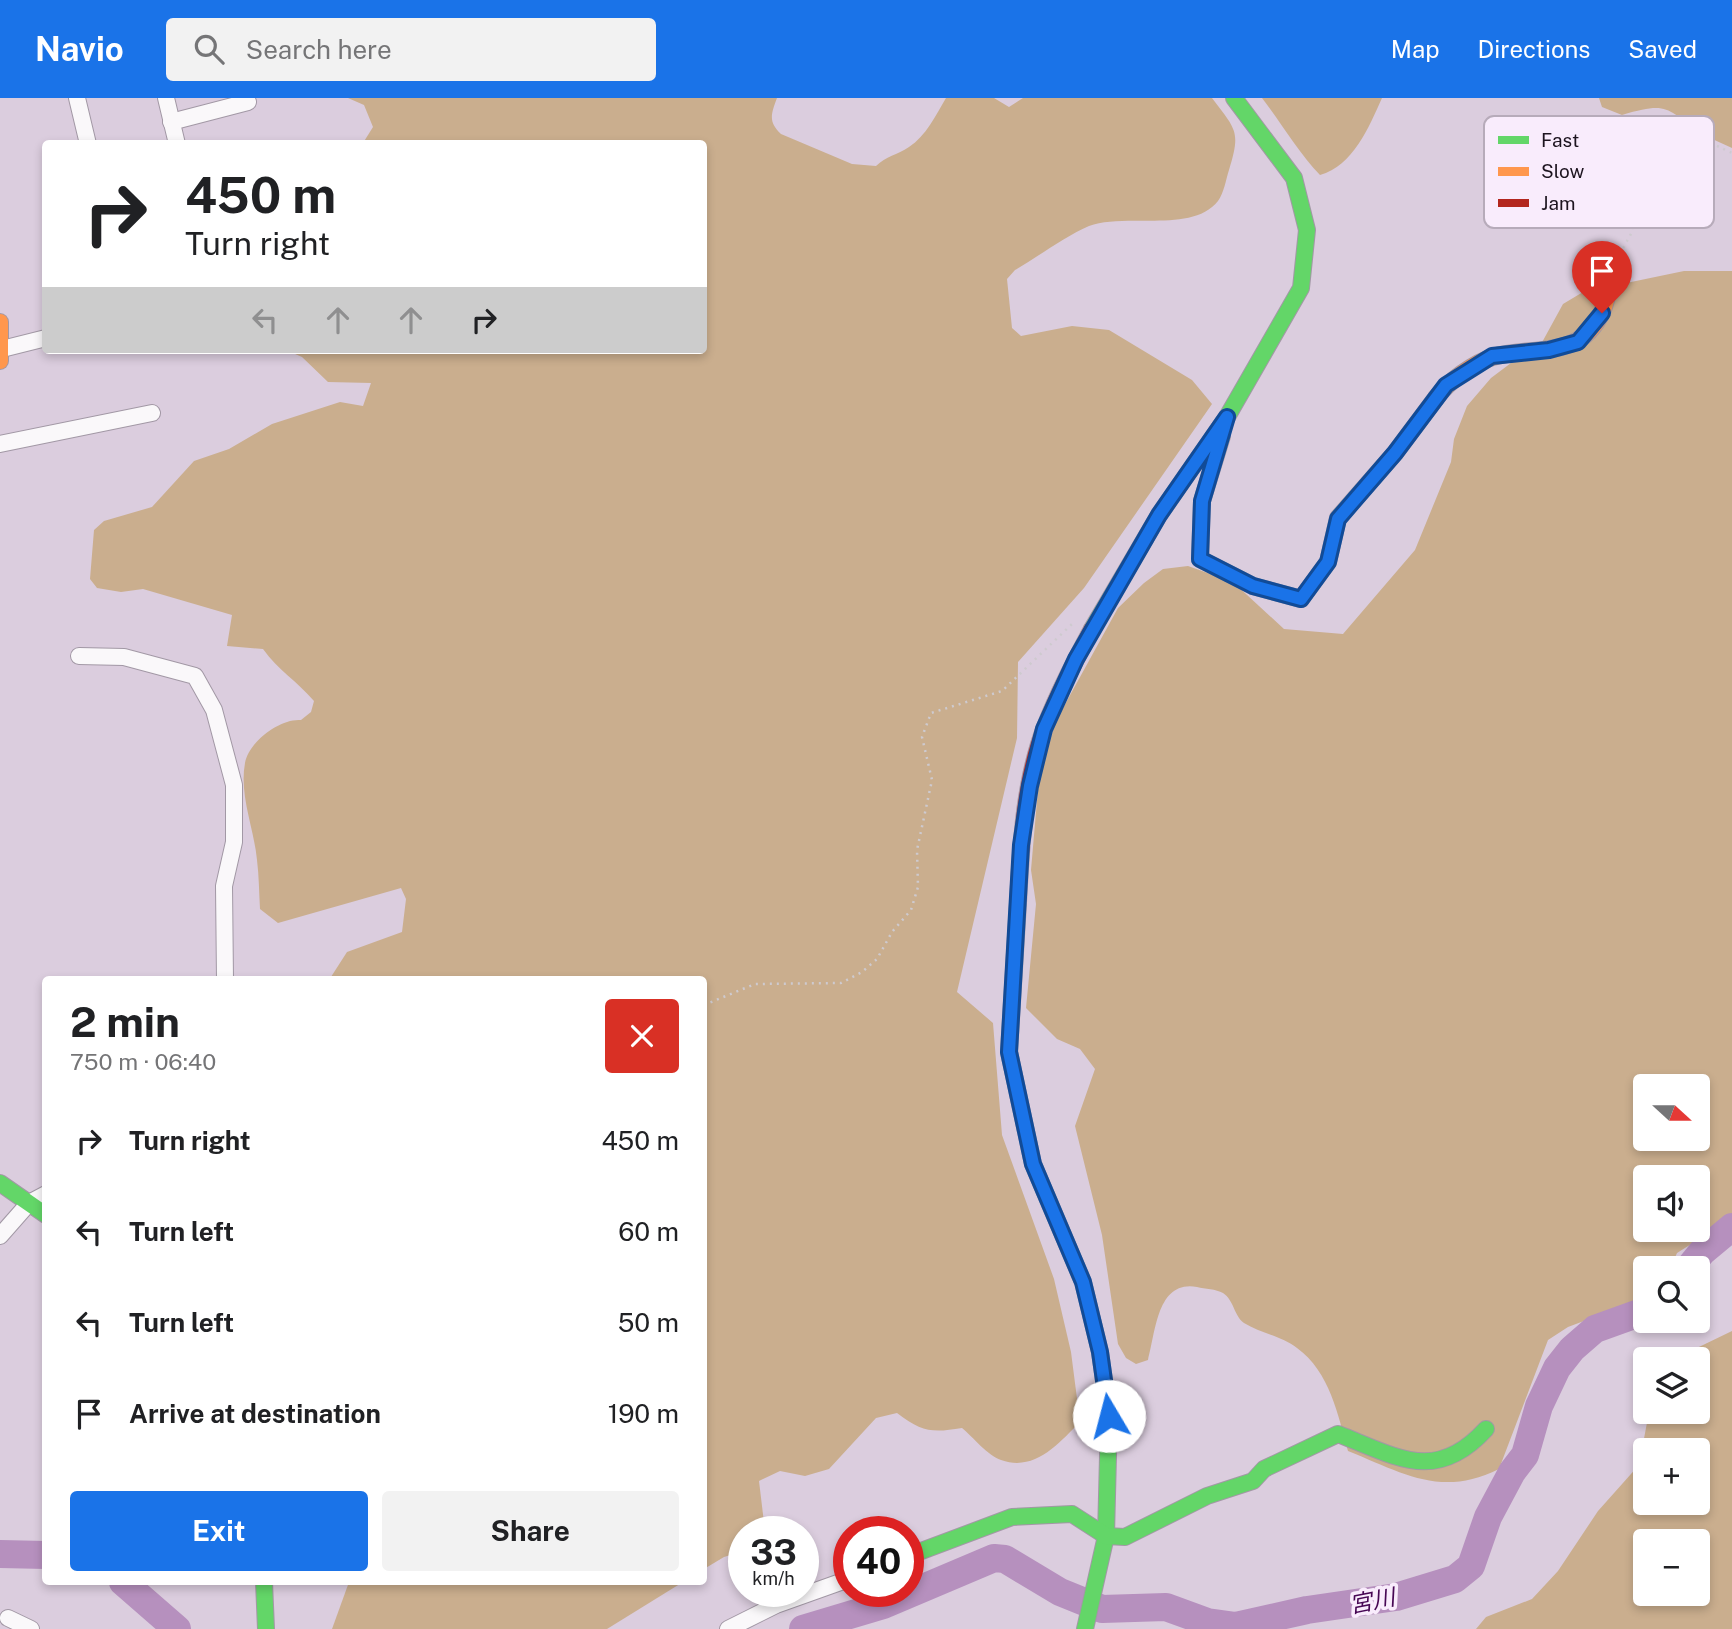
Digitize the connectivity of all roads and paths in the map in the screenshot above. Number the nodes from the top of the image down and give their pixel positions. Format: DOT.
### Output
graph roads {
  1 [pos="77,98"];
  2 [pos="166,98"];
  3 [pos="1234,98"];
  4 [pos="248,102"];
  5 [pos="171,122"];
  6 [pos="87,140"];
  7 [pos="176,140"];
  8 [pos="1714,145"];
  9 [pos="1732,153"];
  10 [pos="1632,228"];
  11 [pos="1612,270"];
  12 [pos="0,322"];
  13 [pos="42,340"];
  14 [pos="1,355"];
  15 [pos="152,413"];
  16 [pos="1227,417"];
  17 [pos="0,444"];
  18 [pos="1080,616"];
  19 [pos="79,656"];
  20 [pos="225,976"];
  21 [pos="707,1004"];
  22 [pos="0,1183"];
  23 [pos="42,1196"];
  24 [pos="29,1203"];
  25 [pos="42,1212"];
  26 [pos="0,1236"];
  27 [pos="1486,1429"];
  28 [pos="1106,1536"];
  29 [pos="924,1550"];
  30 [pos="264,1585"];
  31 [pos="833,1585"];
  32 [pos="8,1618"];
  33 [pos="31,1629"];
  34 [pos="266,1629"];
  35 [pos="728,1629"];
  36 [pos="1085,1629"];
  1 -- 6 [label="street"];
  2 -- 5 [label="street"];
  3 -- 16 [label="main road"];
  4 -- 5 [label="street"];
  5 -- 7 [label="street"];
  8 -- 9 [label="path"];
  10 -- 11 [label="path"];
  11 -- 16 [label="main road"];
  12 -- 14 [label="main road"];
  13 -- 14 [label="street"];
  15 -- 17 [label="street"];
  16 -- 28 [label="main road"];
  18 -- 21 [label="path"];
  19 -- 20 [label="street"];
  22 -- 24 [label="main road"];
  23 -- 24 [label="street"];
  24 -- 25 [label="main road"];
  24 -- 26 [label="street"];
  27 -- 28 [label="main road"];
  28 -- 29 [label="main road"];
  28 -- 36 [label="main road"];
  30 -- 34 [label="main road"];
  31 -- 35 [label="street"];
  32 -- 33 [label="street"];
}
